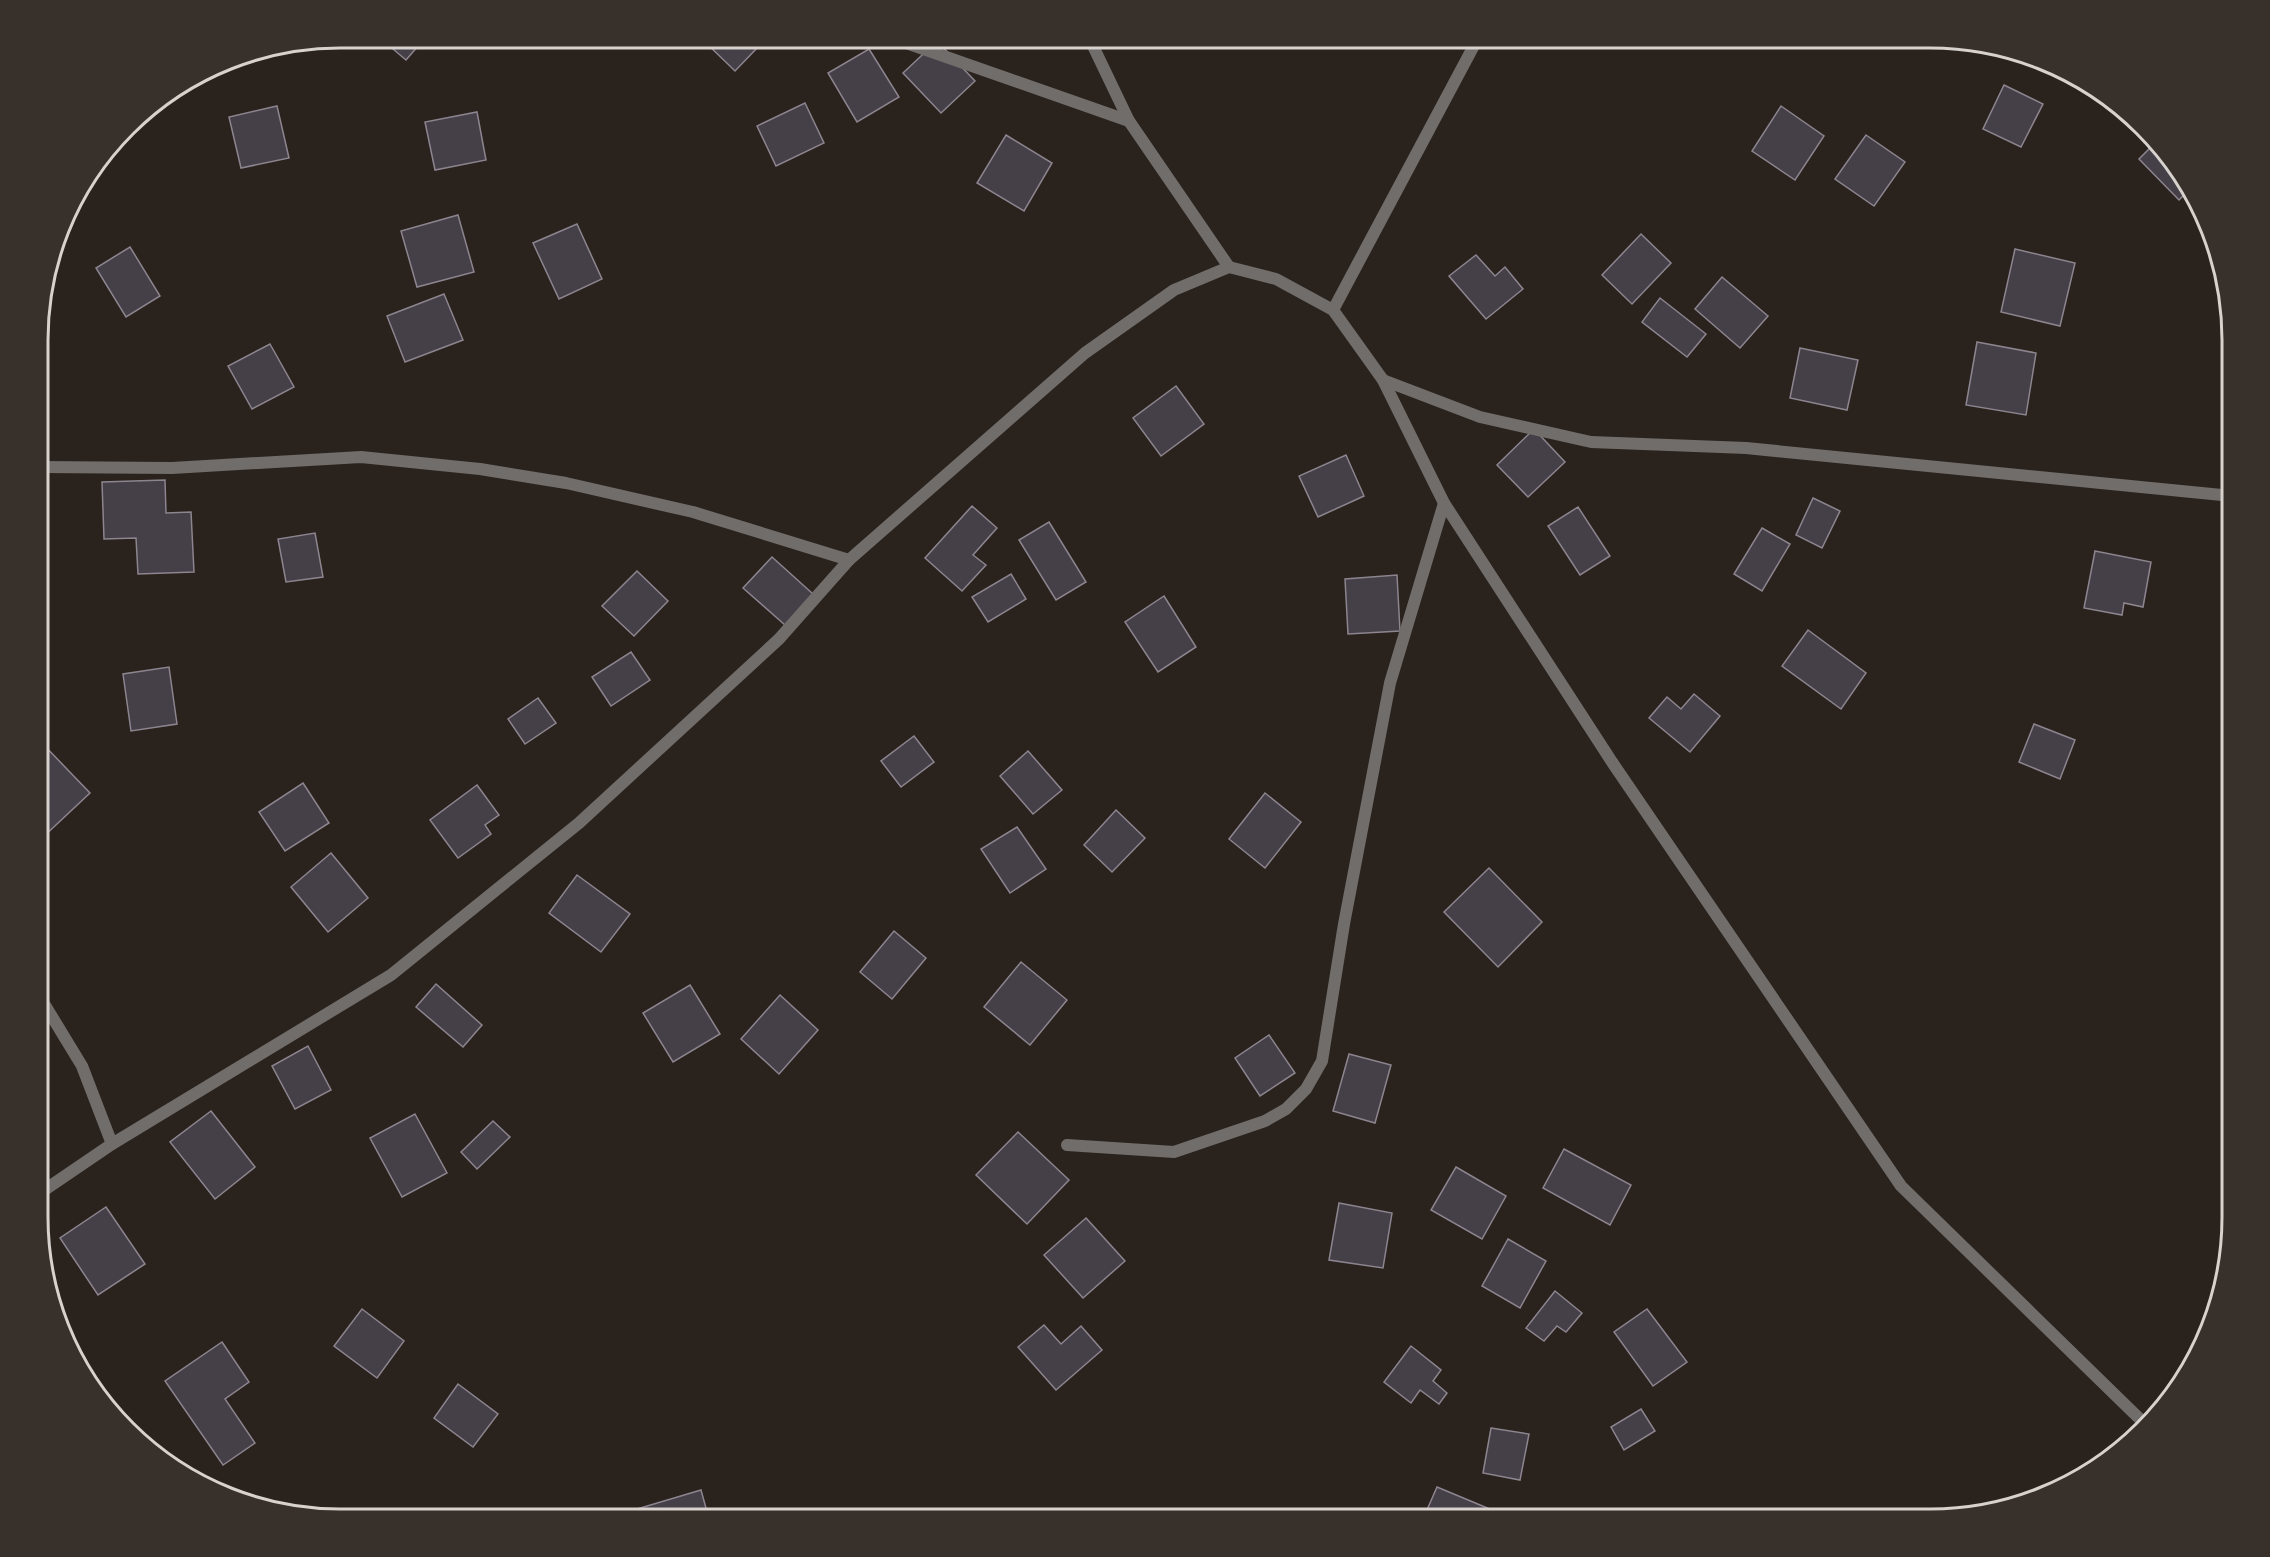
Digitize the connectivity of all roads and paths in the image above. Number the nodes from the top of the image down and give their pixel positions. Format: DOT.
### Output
graph roads {
  1 [pos="921,48"];
  2 [pos="1094,48"];
  3 [pos="1473,48"];
  4 [pos="1129,121"];
  5 [pos="1229,267"];
  6 [pos="1333,310"];
  7 [pos="1383,380"];
  8 [pos="48,467"];
  9 [pos="2222,495"];
  10 [pos="1444,503"];
  11 [pos="849,560"];
  12 [pos="48,1010"];
  13 [pos="112,1144"];
  14 [pos="1067,1145"];
  15 [pos="48,1188"];
  16 [pos="2140,1419"];
  1 -- 4 [label="street"];
  2 -- 4 [label="street"];
  3 -- 6 [label="street"];
  4 -- 5 [label="street"];
  5 -- 6 [label="street"];
  5 -- 11 [label="street"];
  6 -- 7 [label="street"];
  7 -- 9 [label="street"];
  7 -- 10 [label="street"];
  8 -- 11 [label="street"];
  10 -- 14 [label="street"];
  10 -- 16 [label="street"];
  11 -- 13 [label="street"];
  12 -- 13 [label="street"];
  13 -- 15 [label="street"];
}
